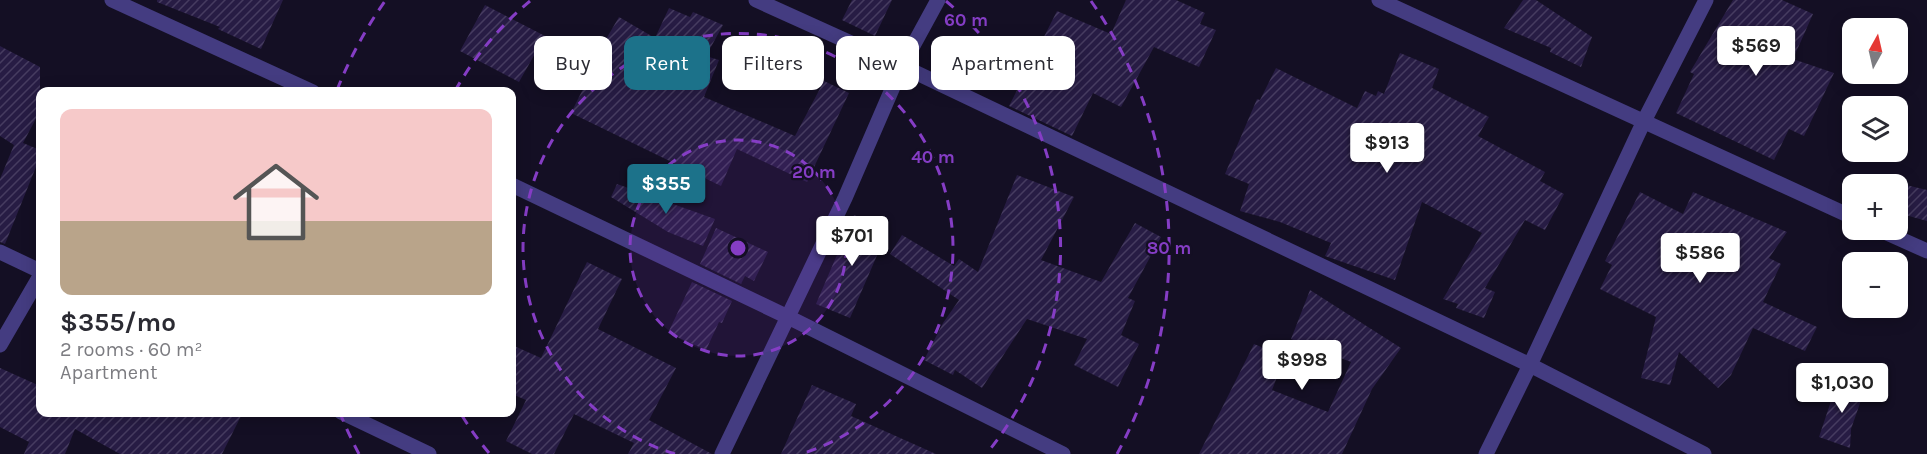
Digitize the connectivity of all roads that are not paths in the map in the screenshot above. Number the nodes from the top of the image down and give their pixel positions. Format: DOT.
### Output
graph roads {
  1 [pos="111,0"];
  2 [pos="756,0"];
  3 [pos="938,0"];
  4 [pos="1379,0"];
  5 [pos="1706,0"];
  6 [pos="836,36"];
  7 [pos="918,36"];
  8 [pos="919,74"];
  9 [pos="302,87"];
  10 [pos="892,90"];
  11 [pos="1644,121"];
  12 [pos="516,187"];
  13 [pos="1842,212"];
  14 [pos="1902,240"];
  15 [pos="1927,251"];
  16 [pos="0,252"];
  17 [pos="36,271"];
  18 [pos="36,280"];
  19 [pos="788,317"];
  20 [pos="0,345"];
  21 [pos="1530,365"];
  22 [pos="351,417"];
  23 [pos="429,454"];
  24 [pos="722,454"];
  25 [pos="1064,454"];
  26 [pos="1486,454"];
  27 [pos="1704,454"];
  1 -- 9 [label="street"];
  2 -- 6 [label="street"];
  3 -- 7 [label="street"];
  4 -- 11 [label="street"];
  5 -- 11 [label="street"];
  8 -- 21 [label="street"];
  10 -- 19 [label="street"];
  11 -- 13 [label="street"];
  11 -- 21 [label="street"];
  12 -- 19 [label="street"];
  14 -- 15 [label="street"];
  16 -- 17 [label="street"];
  18 -- 20 [label="street"];
  19 -- 24 [label="street"];
  19 -- 25 [label="street"];
  21 -- 26 [label="street"];
  21 -- 27 [label="street"];
  22 -- 23 [label="street"];
}
